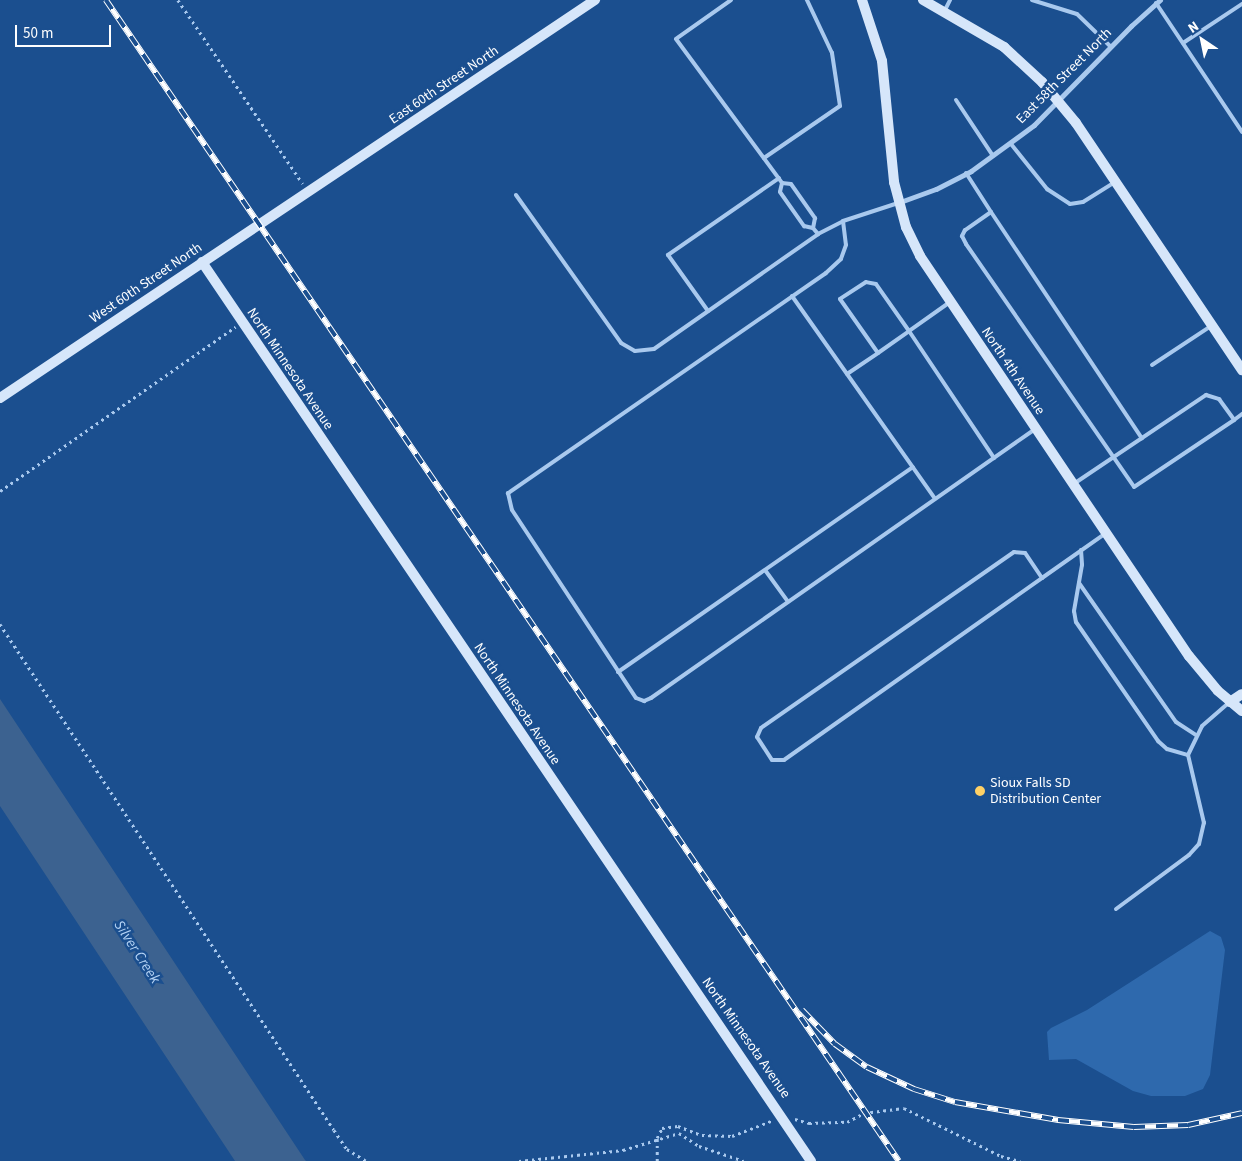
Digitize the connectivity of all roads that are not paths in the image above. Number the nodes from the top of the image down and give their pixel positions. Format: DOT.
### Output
graph roads {
  1 [pos="595,0"];
  2 [pos="731,0"];
  3 [pos="807,0"];
  4 [pos="862,0"];
  5 [pos="923,0"];
  6 [pos="950,0"];
  7 [pos="1032,0"];
  8 [pos="1158,2"];
  9 [pos="1242,4"];
  10 [pos="944,12"];
  11 [pos="1183,43"];
  12 [pos="1111,47"];
  13 [pos="956,100"];
  14 [pos="1059,102"];
  15 [pos="1242,132"];
  16 [pos="1010,144"];
  17 [pos="993,156"];
  18 [pos="764,158"];
  19 [pos="966,173"];
  20 [pos="779,178"];
  21 [pos="1115,181"];
  22 [pos="782,183"];
  23 [pos="308,191"];
  24 [pos="516,195"];
  25 [pos="900,202"];
  26 [pos="991,212"];
  27 [pos="843,221"];
  28 [pos="813,228"];
  29 [pos="818,234"];
  30 [pos="202,262"];
  31 [pos="792,296"];
  32 [pos="950,302"];
  33 [pos="708,311"];
  34 [pos="1212,325"];
  35 [pos="909,331"];
  36 [pos="878,353"];
  37 [pos="1152,365"];
  38 [pos="1242,370"];
  39 [pos="847,374"];
  40 [pos="0,398"];
  41 [pos="1242,414"];
  42 [pos="1234,420"];
  43 [pos="1036,428"];
  44 [pos="1142,438"];
  45 [pos="1113,457"];
  46 [pos="994,458"];
  47 [pos="913,467"];
  48 [pos="1073,484"];
  49 [pos="935,499"];
  50 [pos="1106,533"];
  51 [pos="1081,550"];
  52 [pos="765,570"];
  53 [pos="1042,578"];
  54 [pos="1079,583"];
  55 [pos="788,602"];
  56 [pos="618,672"];
  57 [pos="1242,694"];
  58 [pos="1230,702"];
  59 [pos="1242,711"];
  60 [pos="1196,735"];
  61 [pos="1188,755"];
  62 [pos="1116,909"];
  63 [pos="811,1161"];
  1 -- 23 [label="main road, East 60th Street North"];
  2 -- 18 [label="lane"];
  3 -- 18 [label="lane"];
  4 -- 25 [label="main road, North 4th Avenue"];
  5 -- 10 [label="main road"];
  6 -- 10 [label="lane"];
  7 -- 12 [label="lane"];
  8 -- 11 [label="lane"];
  8 -- 12 [label="street, East 58th Street North"];
  9 -- 11 [label="lane"];
  10 -- 14 [label="main road"];
  11 -- 15 [label="lane"];
  12 -- 14 [label="street, East 58th Street North"];
  13 -- 17 [label="lane"];
  14 -- 16 [label="street, East 58th Street North"];
  14 -- 21 [label="main road"];
  16 -- 17 [label="street, East 58th Street North"];
  16 -- 21 [label="lane"];
  17 -- 19 [label="street, East 58th Street North"];
  18 -- 20 [label="lane"];
  19 -- 25 [label="street, East 58th Street North"];
  19 -- 26 [label="lane"];
  20 -- 22 [label="lane"];
  20 -- 33 [label="lane"];
  21 -- 34 [label="main road"];
  22 -- 28 [label="lane"];
  22 -- 28 [label="lane"];
  23 -- 30 [label="main road, West 60th Street North"];
  24 -- 33 [label="lane"];
  25 -- 27 [label="lane"];
  25 -- 32 [label="main road, North 4th Avenue"];
  26 -- 44 [label="lane"];
  26 -- 45 [label="lane"];
  27 -- 29 [label="lane"];
  27 -- 31 [label="lane"];
  28 -- 29 [label="lane"];
  29 -- 33 [label="lane"];
  30 -- 40 [label="main road, West 60th Street North"];
  30 -- 63 [label="main road, North Minnesota Avenue"];
  31 -- 39 [label="lane"];
  31 -- 56 [label="lane"];
  32 -- 35 [label="lane"];
  32 -- 43 [label="main road, North 4th Avenue"];
  34 -- 37 [label="lane"];
  34 -- 38 [label="main road"];
  35 -- 36 [label="lane"];
  35 -- 36 [label="lane"];
  35 -- 46 [label="lane"];
  36 -- 39 [label="lane"];
  39 -- 47 [label="lane"];
  41 -- 42 [label="lane"];
  42 -- 44 [label="lane"];
  42 -- 45 [label="lane"];
  43 -- 46 [label="lane"];
  43 -- 48 [label="main road, North 4th Avenue"];
  44 -- 45 [label="lane"];
  45 -- 48 [label="lane"];
  46 -- 49 [label="lane"];
  47 -- 49 [label="lane"];
  47 -- 52 [label="lane"];
  48 -- 50 [label="main road, North 4th Avenue"];
  49 -- 55 [label="lane"];
  50 -- 51 [label="lane"];
  50 -- 58 [label="main road, North 4th Avenue"];
  51 -- 53 [label="lane"];
  51 -- 54 [label="lane"];
  52 -- 55 [label="lane"];
  52 -- 56 [label="lane"];
  53 -- 53 [label="lane"];
  54 -- 60 [label="lane"];
  54 -- 61 [label="lane"];
  55 -- 56 [label="lane"];
  57 -- 58 [label="main road"];
  58 -- 59 [label="main road, North 4th Avenue"];
  58 -- 60 [label="lane"];
  60 -- 61 [label="lane"];
  61 -- 62 [label="lane"];
}
